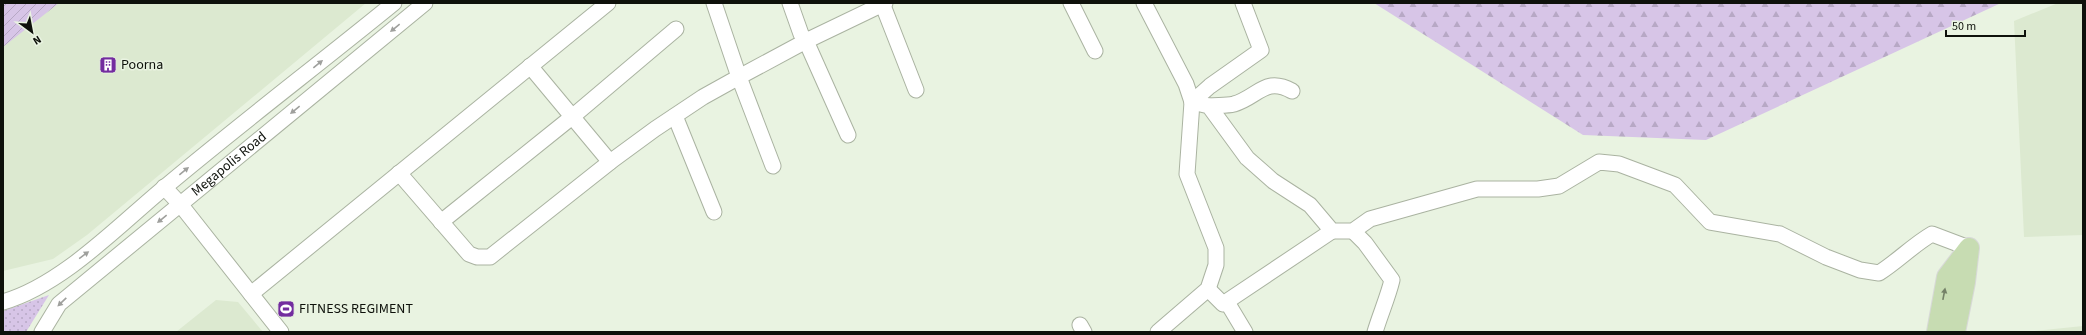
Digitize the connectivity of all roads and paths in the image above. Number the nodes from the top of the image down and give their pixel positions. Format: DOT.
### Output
graph roads {
  1 [pos="394,3"];
  2 [pos="425,3"];
  3 [pos="608,3"];
  4 [pos="714,3"];
  5 [pos="790,3"];
  6 [pos="883,3"];
  7 [pos="1071,3"];
  8 [pos="1144,3"];
  9 [pos="1243,3"];
  10 [pos="676,29"];
  11 [pos="806,41"];
  12 [pos="1095,51"];
  13 [pos="530,66"];
  14 [pos="739,76"];
  15 [pos="916,90"];
  16 [pos="1292,91"];
  17 [pos="1192,102"];
  18 [pos="1209,106"];
  19 [pos="674,116"];
  20 [pos="572,117"];
  21 [pos="848,135"];
  22 [pos="610,162"];
  23 [pos="773,166"];
  24 [pos="399,173"];
  25 [pos="164,187"];
  26 [pos="180,204"];
  27 [pos="714,212"];
  28 [pos="441,222"];
  29 [pos="1332,231"];
  30 [pos="1353,231"];
  31 [pos="1969,248"];
  32 [pos="1208,289"];
  33 [pos="251,294"];
  34 [pos="3,302"];
  35 [pos="1227,302"];
  36 [pos="42,332"];
  37 [pos="281,332"];
  38 [pos="1158,332"];
  39 [pos="1245,332"];
  40 [pos="1375,332"];
  41 [pos="1937,332"];
  42 [pos="1955,332"];
  25 -- 1 [label="street, Megapolis Road, one-way"];
  2 -- 26 [label="street, Megapolis Road, one-way"];
  3 -- 13 [label="street"];
  4 -- 14 [label="street"];
  5 -- 11 [label="street"];
  6 -- 11 [label="street"];
  6 -- 15 [label="street"];
  7 -- 12 [label="street"];
  8 -- 17 [label="street"];
  9 -- 17 [label="street"];
  10 -- 20 [label="street"];
  11 -- 14 [label="street"];
  11 -- 21 [label="street"];
  13 -- 20 [label="street"];
  13 -- 24 [label="street"];
  14 -- 19 [label="street"];
  14 -- 23 [label="street"];
  16 -- 18 [label="street"];
  17 -- 18 [label="street"];
  17 -- 32 [label="street"];
  18 -- 29 [label="street"];
  19 -- 22 [label="street"];
  19 -- 27 [label="street"];
  20 -- 22 [label="street"];
  20 -- 28 [label="street"];
  22 -- 28 [label="street"];
  24 -- 28 [label="street"];
  24 -- 33 [label="street"];
  25 -- 26 [label="street"];
  34 -- 25 [label="street, Megapolis Road, one-way"];
  26 -- 33 [label="street"];
  26 -- 36 [label="street, Megapolis Road, one-way"];
  29 -- 30 [label="street"];
  29 -- 35 [label="street"];
  30 -- 31 [label="street"];
  30 -- 40 [label="street"];
  41 -- 31 [label="main road, one-way"];
  31 -- 42 [label="main road"];
  32 -- 35 [label="street"];
  32 -- 38 [label="street"];
  33 -- 37 [label="street"];
  35 -- 39 [label="street"];
}
